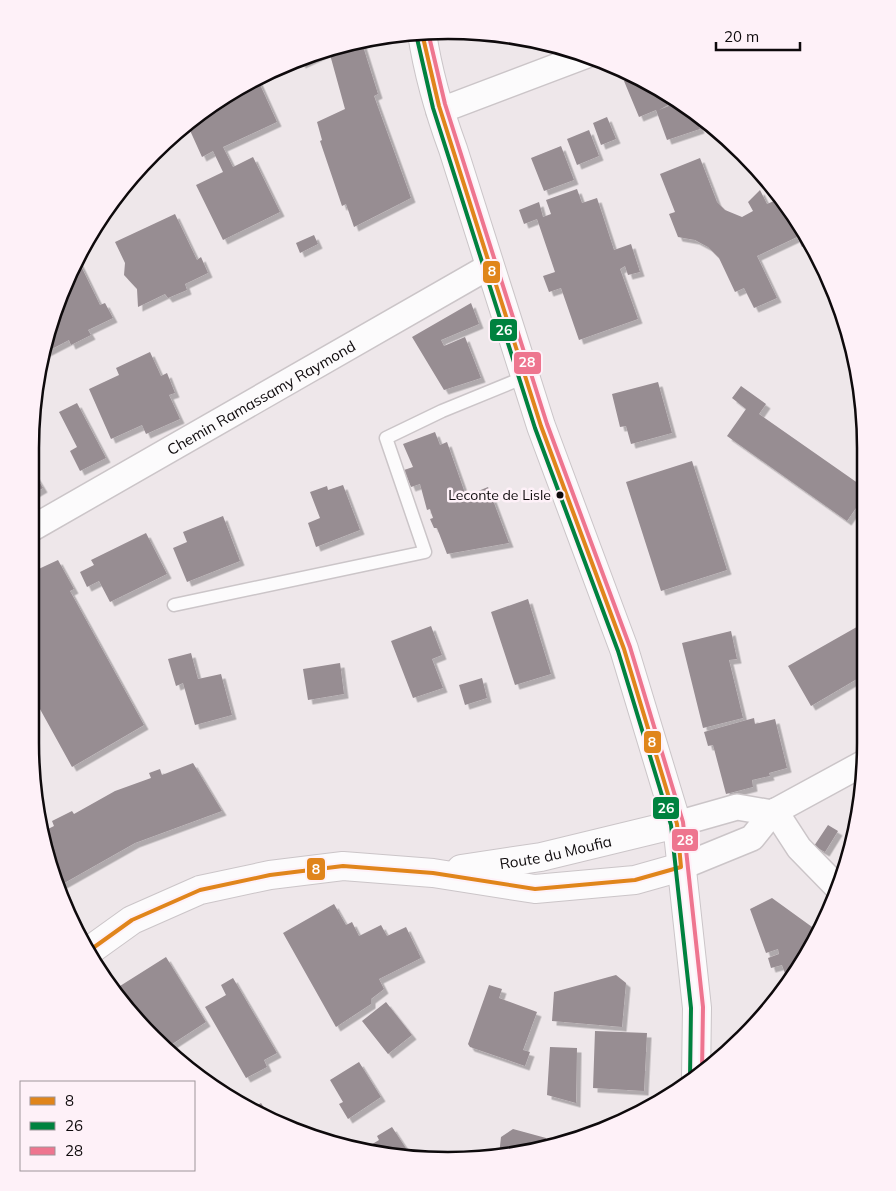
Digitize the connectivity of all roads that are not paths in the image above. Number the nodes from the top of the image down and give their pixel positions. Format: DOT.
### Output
graph roads {
  1 [pos="423,40"];
  2 [pos="576,59"];
  3 [pos="439,111"];
  4 [pos="490,266"];
  5 [pos="525,377"];
  6 [pos="39,524"];
  7 [pos="174,606"];
  8 [pos="856,767"];
  9 [pos="773,812"];
  10 [pos="677,824"];
  11 [pos="681,867"];
  12 [pos="433,873"];
  13 [pos="833,883"];
  14 [pos="93,947"];
  15 [pos="696,1069"];
  1 -- 3 [label="main road"];
  2 -- 3 [label="street"];
  3 -- 4 [label="main road"];
  4 -- 5 [label="main road"];
  4 -- 6 [label="street, Chemin Ramassamy Raymond"];
  5 -- 7 [label="lane"];
  5 -- 10 [label="main road"];
  8 -- 9 [label="street"];
  9 -- 10 [label="street"];
  9 -- 11 [label="street"];
  9 -- 13 [label="street"];
  10 -- 11 [label="main road"];
  10 -- 12 [label="main road, Route du Moufia"];
  11 -- 12 [label="main road, Route du Moufia"];
  11 -- 15 [label="main road"];
  12 -- 14 [label="main road, Route du Moufia"];
}
